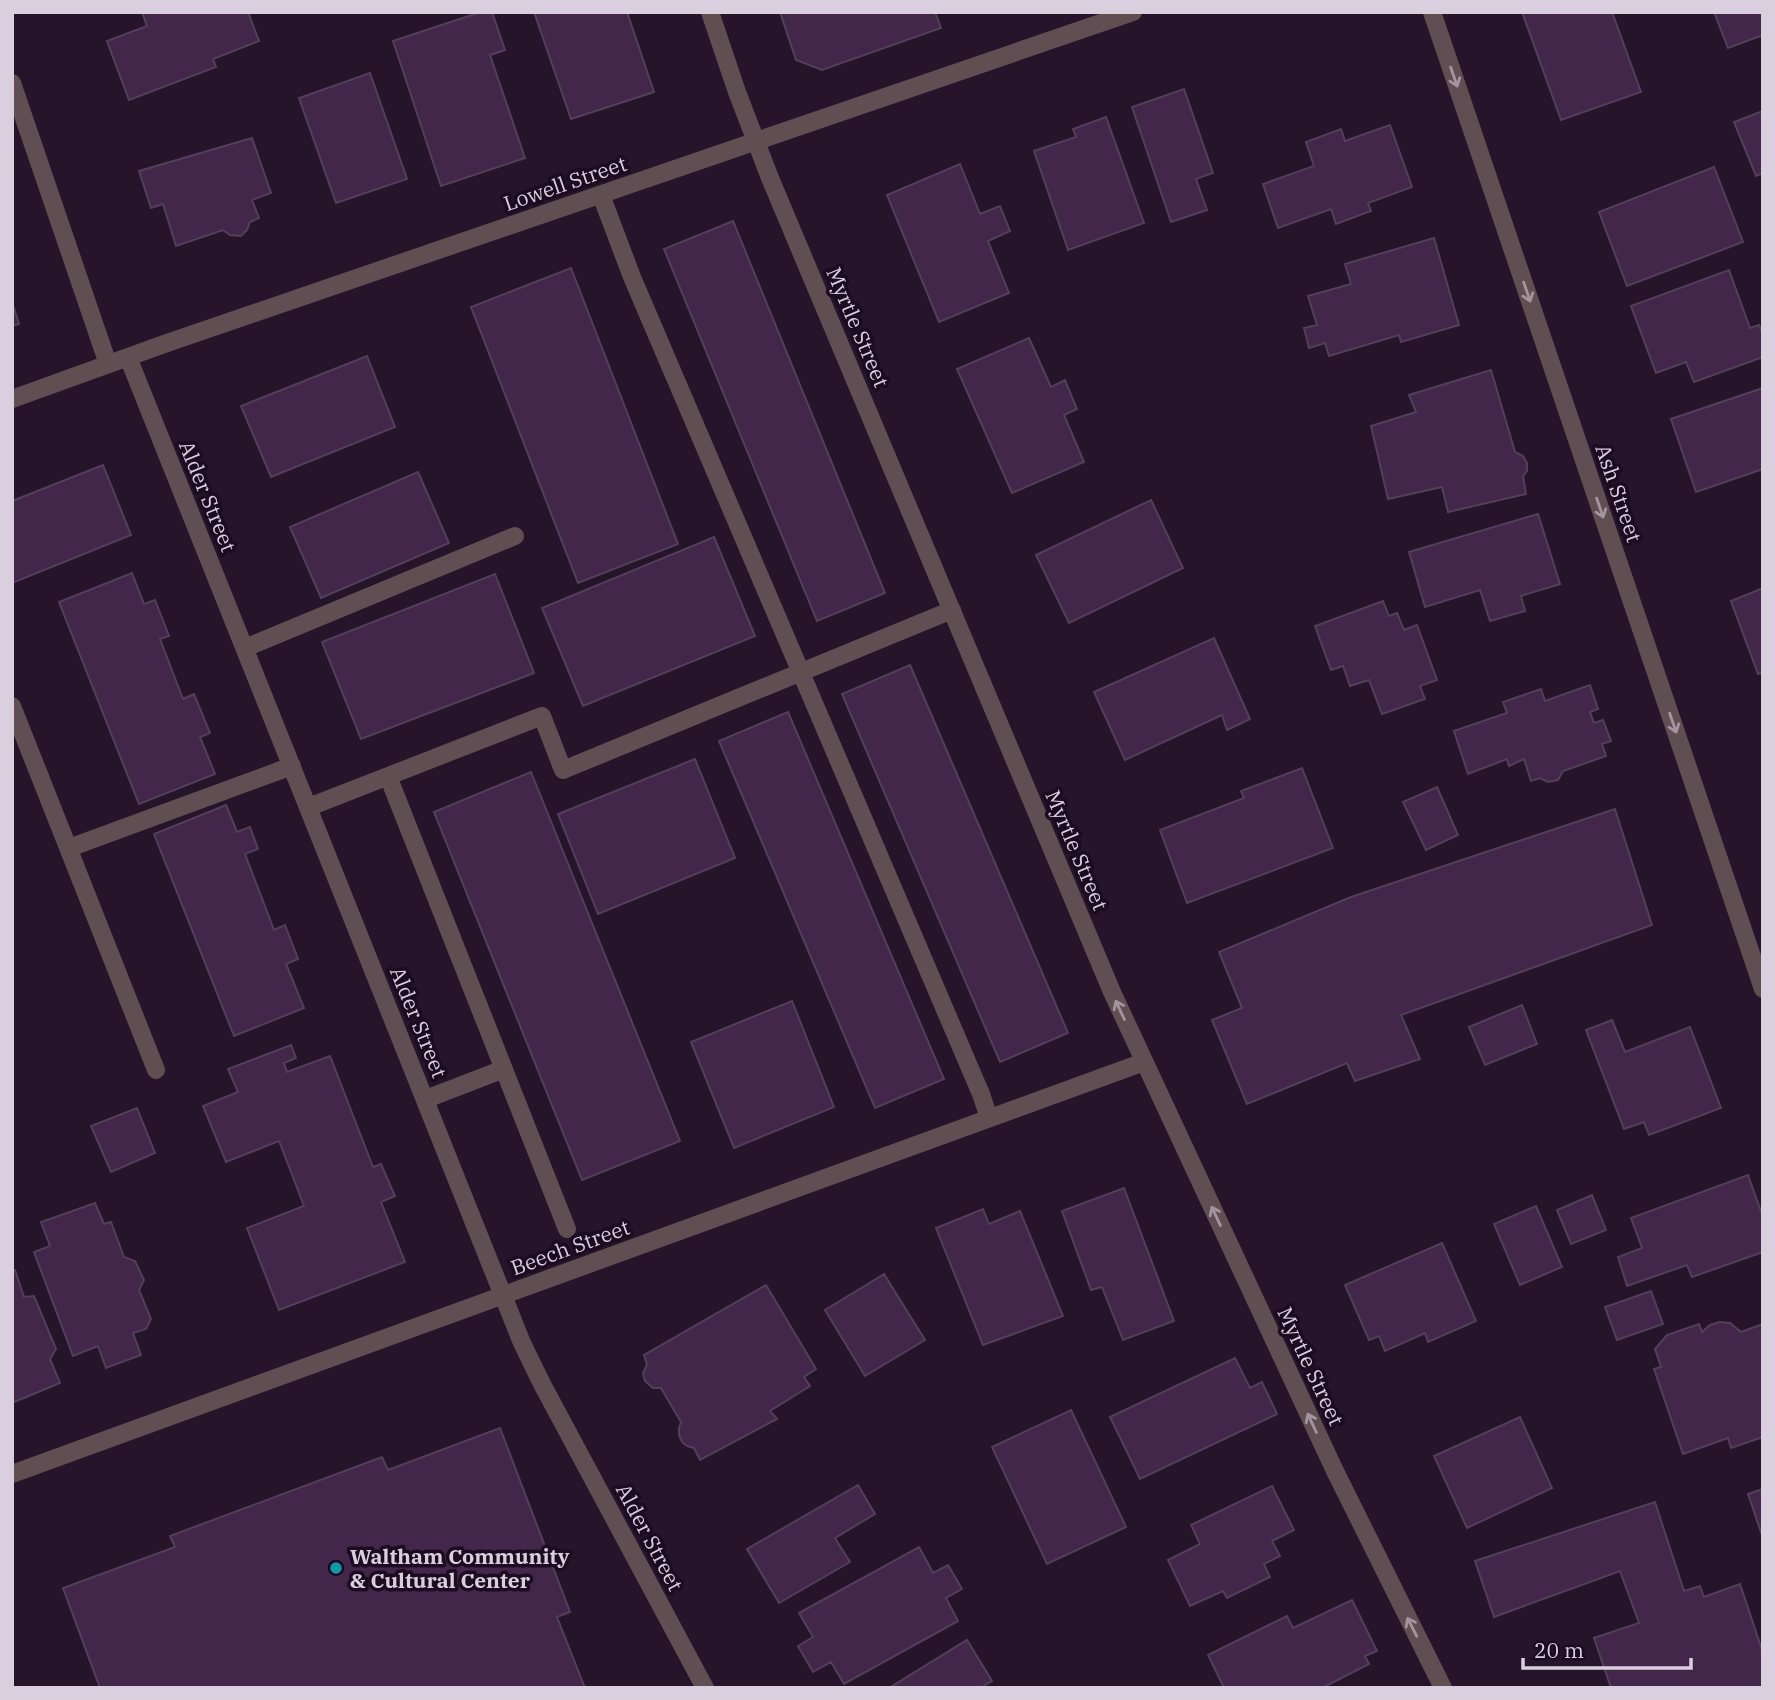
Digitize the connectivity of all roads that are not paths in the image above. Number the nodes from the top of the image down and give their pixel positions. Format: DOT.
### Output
graph roads {
  1 [pos="710,12"];
  2 [pos="1133,12"];
  3 [pos="1432,12"];
  4 [pos="12,83"];
  5 [pos="755,141"];
  6 [pos="601,195"];
  7 [pos="128,356"];
  8 [pos="108,364"];
  9 [pos="12,399"];
  10 [pos="515,536"];
  11 [pos="952,610"];
  12 [pos="245,648"];
  13 [pos="800,672"];
  14 [pos="12,706"];
  15 [pos="292,766"];
  16 [pos="388,776"];
  17 [pos="309,807"];
  18 [pos="69,849"];
  19 [pos="1763,989"];
  20 [pos="1144,1062"];
  21 [pos="504,1069"];
  22 [pos="156,1070"];
  23 [pos="426,1099"];
  24 [pos="989,1118"];
  25 [pos="567,1229"];
  26 [pos="504,1295"];
  27 [pos="12,1474"];
  28 [pos="705,1688"];
  29 [pos="1443,1688"];
  1 -- 5 [label="street, Myrtle Street"];
  2 -- 5 [label="street, Lowell Street"];
  3 -- 19 [label="street, Ash Street, one-way"];
  4 -- 8 [label="street"];
  5 -- 6 [label="street, Lowell Street"];
  5 -- 11 [label="street, Myrtle Street"];
  6 -- 7 [label="street, Lowell Street"];
  6 -- 13 [label="street"];
  7 -- 8 [label="street, Lowell Street"];
  7 -- 12 [label="street, Alder Street"];
  8 -- 9 [label="street, Lowell Street"];
  10 -- 12 [label="street"];
  11 -- 13 [label="street"];
  20 -- 11 [label="street, Myrtle Street, one-way"];
  12 -- 15 [label="street, Alder Street"];
  13 -- 16 [label="street"];
  13 -- 24 [label="street"];
  14 -- 18 [label="street"];
  15 -- 17 [label="street, Alder Street"];
  15 -- 18 [label="street"];
  16 -- 17 [label="street"];
  16 -- 21 [label="street"];
  17 -- 23 [label="street, Alder Street"];
  18 -- 22 [label="street"];
  20 -- 24 [label="street, Beech Street"];
  29 -- 20 [label="street, Myrtle Street, one-way"];
  21 -- 23 [label="street"];
  21 -- 25 [label="street"];
  23 -- 26 [label="street, Alder Street"];
  24 -- 26 [label="street, Beech Street"];
  26 -- 27 [label="street, Beech Street"];
  26 -- 28 [label="street, Alder Street"];
}
